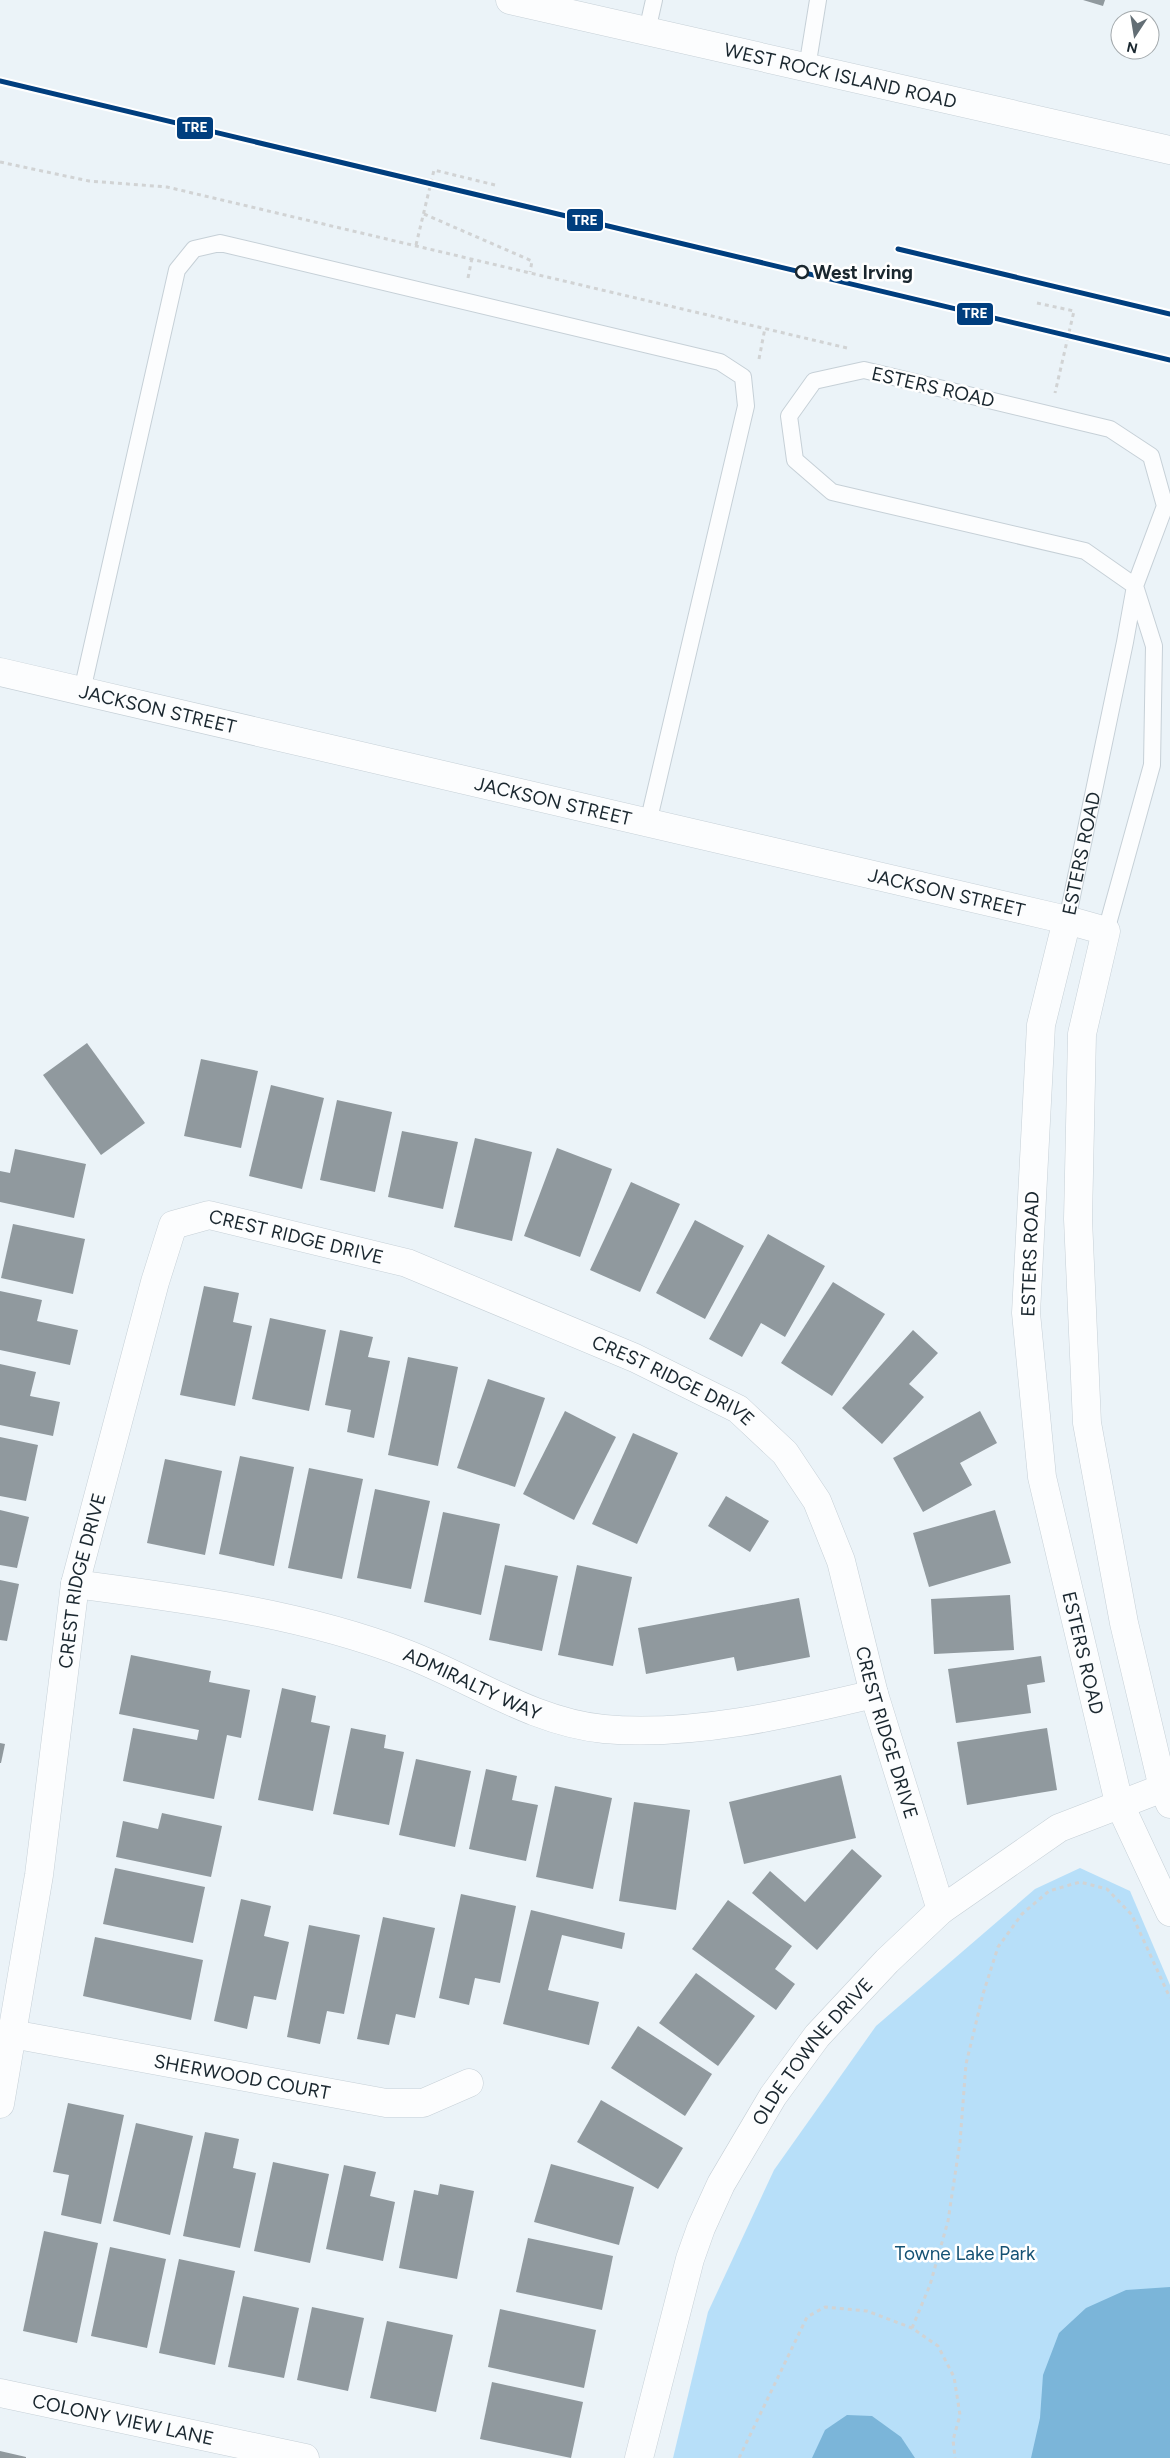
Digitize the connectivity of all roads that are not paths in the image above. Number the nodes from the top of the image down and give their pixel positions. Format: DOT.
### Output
graph roads {
  1 [pos="654,0"];
  2 [pos="818,0"];
  3 [pos="523,1"];
  4 [pos="647,31"];
  5 [pos="806,68"];
  6 [pos="1170,150"];
  7 [pos="1135,586"];
  8 [pos="0,672"];
  9 [pos="82,691"];
  10 [pos="648,823"];
  11 [pos="1067,920"];
  12 [pos="1106,931"];
  13 [pos="75,1584"];
  14 [pos="874,1694"];
  15 [pos="1166,1796"];
  16 [pos="1119,1803"];
  17 [pos="941,1910"];
  18 [pos="1170,1912"];
  19 [pos="12,2034"];
  20 [pos="469,2083"];
  21 [pos="0,2104"];
  22 [pos="0,2393"];
  23 [pos="305,2458"];
  24 [pos="639,2458"];
  1 -- 4 [label="lane"];
  2 -- 5 [label="lane"];
  3 -- 4 [label="street, WEST ROCK ISLAND ROAD"];
  4 -- 5 [label="street, WEST ROCK ISLAND ROAD"];
  5 -- 6 [label="street, WEST ROCK ISLAND ROAD"];
  7 -- 7 [label="lane, ESTERS ROAD"];
  7 -- 11 [label="lane, ESTERS ROAD"];
  7 -- 12 [label="lane"];
  8 -- 9 [label="street, JACKSON STREET"];
  9 -- 10 [label="street, JACKSON STREET"];
  9 -- 10 [label="lane"];
  10 -- 11 [label="street, JACKSON STREET"];
  11 -- 12 [label="street, JACKSON STREET"];
  11 -- 16 [label="street, ESTERS ROAD"];
  12 -- 15 [label="street"];
  13 -- 14 [label="street, ADMIRALTY WAY"];
  13 -- 14 [label="street, CREST RIDGE DRIVE"];
  13 -- 19 [label="street, CREST RIDGE DRIVE"];
  14 -- 17 [label="street, CREST RIDGE DRIVE"];
  15 -- 16 [label="street, OLDE TOWNE DRIVE"];
  16 -- 17 [label="street, OLDE TOWNE DRIVE"];
  16 -- 18 [label="street, ESTERS ROAD"];
  17 -- 24 [label="street, OLDE TOWNE DRIVE"];
  19 -- 20 [label="street, SHERWOOD COURT"];
  19 -- 21 [label="street, CREST RIDGE DRIVE"];
  22 -- 23 [label="street, COLONY VIEW LANE"];
}
